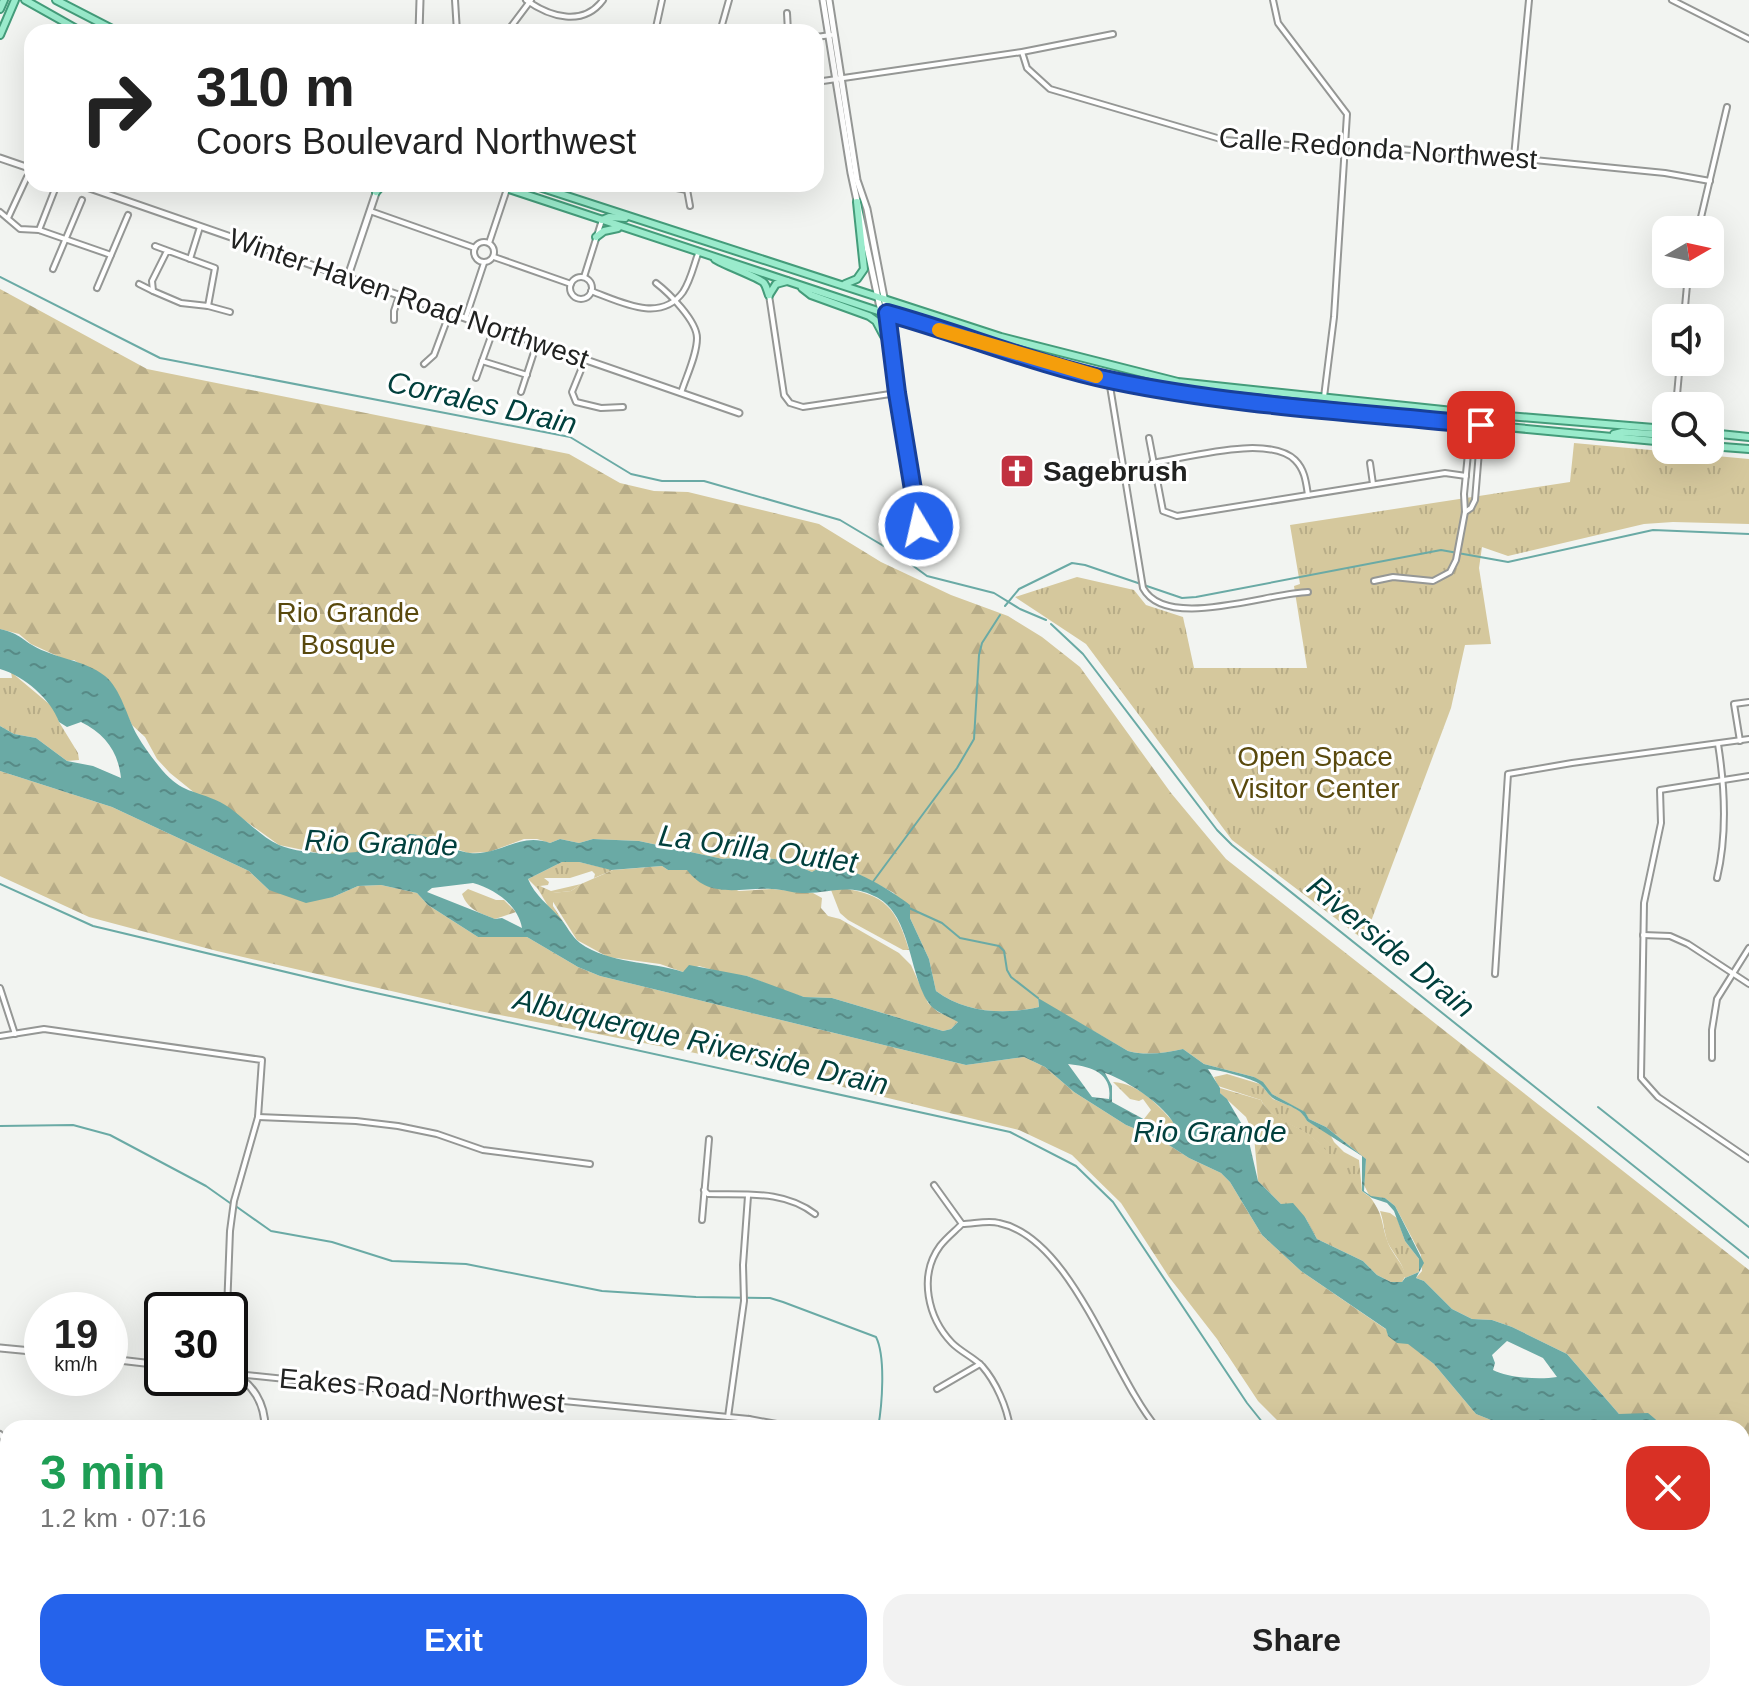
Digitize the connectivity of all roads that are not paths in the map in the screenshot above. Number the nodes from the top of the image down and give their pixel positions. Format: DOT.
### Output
graph roads {
  1 [pos="4,0"];
  2 [pos="15,0"];
  3 [pos="25,0"];
  4 [pos="56,0"];
  5 [pos="420,0"];
  6 [pos="455,0"];
  7 [pos="603,0"];
  8 [pos="662,0"];
  9 [pos="729,0"];
  10 [pos="823,0"];
  11 [pos="829,0"];
  12 [pos="1273,0"];
  13 [pos="1529,0"];
  14 [pos="1672,0"];
  15 [pos="529,1"];
  16 [pos="0,9"];
  17 [pos="787,13"];
  18 [pos="68,24"];
  19 [pos="102,24"];
  20 [pos="419,24"];
  21 [pos="456,24"];
  22 [pos="513,24"];
  23 [pos="657,24"];
  24 [pos="722,24"];
  25 [pos="788,24"];
  26 [pos="1113,34"];
  27 [pos="0,35"];
  28 [pos="831,35"];
  29 [pos="824,36"];
  30 [pos="1749,39"];
  31 [pos="1022,52"];
  32 [pos="838,78"];
  33 [pos="824,81"];
  34 [pos="1727,107"];
  35 [pos="1347,145"];
  36 [pos="0,158"];
  37 [pos="1514,158"];
  38 [pos="24,166"];
  39 [pos="1710,181"];
  40 [pos="24,183"];
  41 [pos="54,192"];
  42 [pos="101,192"];
  43 [pos="376,192"];
  44 [pos="506,192"];
  45 [pos="516,192"];
  46 [pos="555,192"];
  47 [pos="687,192"];
  48 [pos="82,200"];
  49 [pos="857,202"];
  50 [pos="690,206"];
  51 [pos="370,211"];
  52 [pos="0,212"];
  53 [pos="128,215"];
  54 [pos="1701,216"];
  55 [pos="8,218"];
  56 [pos="602,220"];
  57 [pos="201,227"];
  58 [pos="625,227"];
  59 [pos="39,230"];
  60 [pos="596,237"];
  61 [pos="66,238"];
  62 [pos="709,241"];
  63 [pos="489,243"];
  64 [pos="155,246"];
  65 [pos="475,248"];
  66 [pos="167,251"];
  67 [pos="702,252"];
  68 [pos="111,255"];
  69 [pos="494,257"];
  70 [pos="190,259"];
  71 [pos="484,263"];
  72 [pos="53,269"];
  73 [pos="584,277"];
  74 [pos="347,279"];
  75 [pos="790,281"];
  76 [pos="656,283"];
  77 [pos="139,284"];
  78 [pos="571,284"];
  79 [pos="844,284"];
  80 [pos="97,288"];
  81 [pos="153,291"];
  82 [pos="591,291"];
  83 [pos="769,295"];
  84 [pos="399,296"];
  85 [pos="882,297"];
  86 [pos="675,301"];
  87 [pos="208,306"];
  88 [pos="230,312"];
  89 [pos="450,312"];
  90 [pos="884,312"];
  91 [pos="466,317"];
  92 [pos="394,320"];
  93 [pos="494,327"];
  94 [pos="884,336"];
  95 [pos="537,343"];
  96 [pos="585,359"];
  97 [pos="482,361"];
  98 [pos="424,364"];
  99 [pos="527,375"];
  100 [pos="476,378"];
  101 [pos="1109,380"];
  102 [pos="521,392"];
  103 [pos="681,393"];
  104 [pos="897,393"];
  105 [pos="1324,397"];
  106 [pos="623,407"];
  107 [pos="739,413"];
  108 [pos="1472,413"];
  109 [pos="1482,414"];
  110 [pos="1471,424"];
  111 [pos="1481,425"];
  112 [pos="1652,428"];
  113 [pos="1652,434"];
  114 [pos="1724,434"];
  115 [pos="1607,436"];
  116 [pos="1749,437"];
  117 [pos="1149,438"];
  118 [pos="1652,441"];
  119 [pos="1724,447"];
  120 [pos="1749,449"];
  121 [pos="1152,463"];
  122 [pos="1370,463"];
  123 [pos="1466,476"];
  124 [pos="1373,485"];
  125 [pos="1308,495"];
  126 [pos="1465,512"];
  127 [pos="920,528"];
  128 [pos="1374,581"];
  129 [pos="1308,592"];
  130 [pos="1749,702"];
  131 [pos="1749,739"];
  132 [pos="1740,741"];
  133 [pos="1718,744"];
  134 [pos="1749,776"];
  135 [pos="1724,778"];
  136 [pos="1717,878"];
  137 [pos="1643,935"];
  138 [pos="1749,948"];
  139 [pos="1735,973"];
  140 [pos="1495,974"];
  141 [pos="1749,984"];
  142 [pos="0,988"];
  143 [pos="15,1034"];
  144 [pos="0,1036"];
  145 [pos="1712,1058"];
  146 [pos="258,1117"];
  147 [pos="709,1139"];
  148 [pos="1749,1159"];
  149 [pos="590,1164"];
  150 [pos="934,1185"];
  151 [pos="704,1190"];
  152 [pos="748,1196"];
  153 [pos="815,1214"];
  154 [pos="702,1220"];
  155 [pos="962,1224"];
  156 [pos="228,1292"];
  157 [pos="0,1348"];
  158 [pos="24,1350"];
  159 [pos="980,1364"];
  160 [pos="248,1376"];
  161 [pos="248,1387"];
  162 [pos="937,1389"];
  163 [pos="728,1417"];
  164 [pos="749,1419"];
  165 [pos="264,1420"];
  166 [pos="755,1420"];
  167 [pos="1008,1420"];
  168 [pos="1149,1420"];
  1 -- 16 [label="main road"];
  2 -- 27 [label="main road"];
  3 -- 18 [label="main road"];
  4 -- 19 [label="main road"];
  5 -- 20 [label="street"];
  6 -- 21 [label="street"];
  7 -- 15 [label="street"];
  8 -- 23 [label="street"];
  9 -- 24 [label="street"];
  10 -- 28 [label="street"];
  11 -- 28 [label="street"];
  12 -- 35 [label="street"];
  13 -- 37 [label="street"];
  14 -- 30 [label="street"];
  15 -- 22 [label="street"];
  17 -- 25 [label="street"];
  26 -- 31 [label="street"];
  28 -- 29 [label="street"];
  28 -- 32 [label="street"];
  31 -- 32 [label="street"];
  31 -- 35 [label="street, Calle Redonda Northwest"];
  32 -- 33 [label="street"];
  32 -- 49 [label="street"];
  32 -- 85 [label="street"];
  34 -- 39 [label="street"];
  35 -- 37 [label="street, Calle Redonda Northwest"];
  35 -- 105 [label="street"];
  36 -- 38 [label="street"];
  37 -- 39 [label="street, Calle Redonda Northwest"];
  39 -- 54 [label="street"];
  40 -- 55 [label="street"];
  41 -- 59 [label="street"];
  42 -- 57 [label="street, Winter Haven Road Northwest"];
  43 -- 51 [label="street"];
  44 -- 63 [label="street"];
  45 -- 56 [label="main road"];
  46 -- 62 [label="main road"];
  47 -- 50 [label="street"];
  48 -- 61 [label="street"];
  49 -- 79 [label="main road"];
  49 -- 85 [label="street"];
  51 -- 65 [label="street"];
  51 -- 74 [label="street"];
  52 -- 55 [label="street"];
  53 -- 68 [label="street"];
  55 -- 59 [label="street"];
  56 -- 58 [label="main road"];
  56 -- 60 [label="street"];
  56 -- 62 [label="main road"];
  57 -- 70 [label="street"];
  57 -- 74 [label="street, Winter Haven Road Northwest"];
  58 -- 60 [label="main road"];
  58 -- 67 [label="main road"];
  59 -- 61 [label="street"];
  60 -- 73 [label="street"];
  61 -- 68 [label="street"];
  61 -- 72 [label="street"];
  62 -- 79 [label="main road"];
  63 -- 65 [label="street"];
  63 -- 69 [label="street"];
  64 -- 66 [label="street"];
  65 -- 71 [label="street"];
  66 -- 70 [label="street"];
  66 -- 81 [label="street"];
  67 -- 75 [label="main road"];
  67 -- 83 [label="main road"];
  67 -- 86 [label="street"];
  68 -- 80 [label="street"];
  69 -- 71 [label="street"];
  69 -- 78 [label="street"];
  70 -- 87 [label="street"];
  71 -- 91 [label="street"];
  73 -- 78 [label="street"];
  73 -- 82 [label="street"];
  74 -- 84 [label="street, Winter Haven Road Northwest"];
  75 -- 83 [label="main road"];
  75 -- 90 [label="main road"];
  75 -- 94 [label="main road"];
  76 -- 86 [label="street"];
  77 -- 81 [label="street"];
  78 -- 82 [label="street"];
  79 -- 85 [label="main road"];
  81 -- 87 [label="street"];
  82 -- 86 [label="street"];
  83 -- 104 [label="street"];
  84 -- 89 [label="street, Winter Haven Road Northwest"];
  84 -- 92 [label="street"];
  85 -- 90 [label="street"];
  85 -- 105 [label="main road"];
  86 -- 103 [label="street"];
  87 -- 88 [label="street"];
  89 -- 91 [label="street, Winter Haven Road Northwest"];
  89 -- 98 [label="street"];
  90 -- 94 [label="street"];
  90 -- 101 [label="main road"];
  90 -- 104 [label="street"];
  91 -- 93 [label="street, Winter Haven Road Northwest"];
  93 -- 95 [label="street, Winter Haven Road Northwest"];
  93 -- 97 [label="street"];
  94 -- 104 [label="street"];
  95 -- 96 [label="street, Winter Haven Road Northwest"];
  95 -- 99 [label="street"];
  96 -- 103 [label="street, Winter Haven Road Northwest"];
  96 -- 106 [label="street"];
  97 -- 99 [label="street"];
  97 -- 100 [label="street"];
  99 -- 102 [label="street"];
  101 -- 110 [label="main road"];
  101 -- 129 [label="street"];
  103 -- 107 [label="street, Winter Haven Road Northwest"];
  104 -- 127 [label="street"];
  105 -- 108 [label="main road"];
  108 -- 109 [label="main road"];
  108 -- 110 [label="street"];
  109 -- 111 [label="street"];
  109 -- 112 [label="main road"];
  110 -- 111 [label="main road"];
  110 -- 123 [label="street"];
  111 -- 115 [label="main road"];
  111 -- 126 [label="street"];
  113 -- 115 [label="main road"];
  114 -- 116 [label="main road"];
  115 -- 118 [label="main road"];
  117 -- 121 [label="street"];
  119 -- 120 [label="main road"];
  121 -- 125 [label="street"];
  121 -- 125 [label="street"];
  122 -- 124 [label="street"];
  123 -- 124 [label="street"];
  123 -- 126 [label="street"];
  124 -- 125 [label="street"];
  126 -- 128 [label="street"];
  130 -- 132 [label="street"];
  131 -- 132 [label="street"];
  132 -- 133 [label="street"];
  133 -- 135 [label="street"];
  133 -- 140 [label="street"];
  134 -- 135 [label="street"];
  135 -- 136 [label="street"];
  135 -- 137 [label="street"];
  137 -- 139 [label="street"];
  137 -- 148 [label="street"];
  138 -- 139 [label="street"];
  139 -- 141 [label="street"];
  139 -- 145 [label="street"];
  142 -- 143 [label="street"];
  143 -- 144 [label="street"];
  143 -- 146 [label="street"];
  146 -- 149 [label="street"];
  146 -- 156 [label="street"];
  147 -- 151 [label="street"];
  150 -- 155 [label="street"];
  151 -- 152 [label="street"];
  151 -- 154 [label="street"];
  152 -- 153 [label="street"];
  152 -- 163 [label="street"];
  155 -- 159 [label="street"];
  155 -- 168 [label="street"];
  157 -- 158 [label="street"];
  159 -- 162 [label="street"];
  159 -- 167 [label="street"];
  160 -- 163 [label="street, Eakes Road Northwest"];
  161 -- 165 [label="street"];
  163 -- 164 [label="street, Eakes Road Northwest"];
  164 -- 166 [label="street, Eakes Road Northwest"];
}
